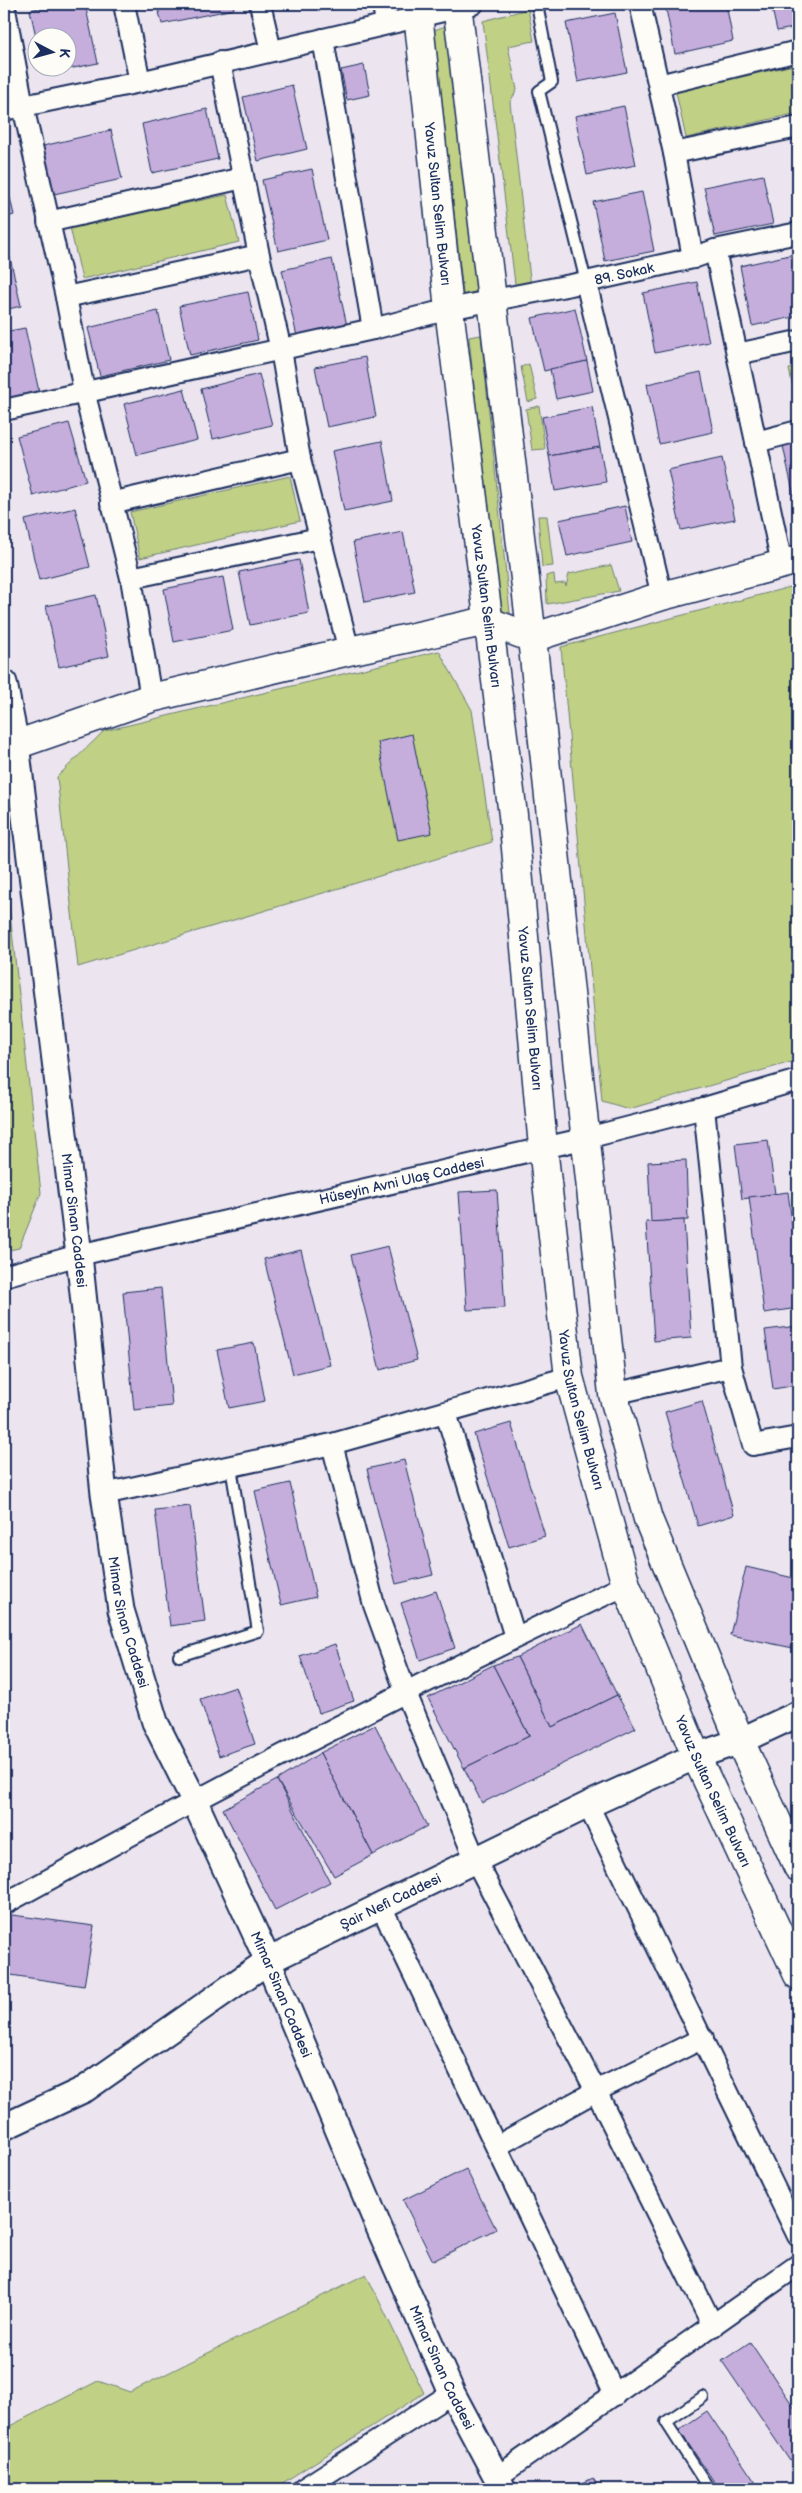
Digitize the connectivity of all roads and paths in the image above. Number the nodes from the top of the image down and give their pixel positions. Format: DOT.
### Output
graph roads {
  1 [pos="4,4"];
  2 [pos="124,4"];
  3 [pos="260,4"];
  4 [pos="383,4"];
  5 [pos="537,4"];
  6 [pos="640,4"];
  7 [pos="462,5"];
  8 [pos="418,10"];
  9 [pos="386,24"];
  10 [pos="323,40"];
  11 [pos="271,51"];
  12 [pos="798,51"];
  13 [pos="220,62"];
  14 [pos="140,82"];
  15 [pos="659,85"];
  16 [pos="23,106"];
  17 [pos="4,110"];
  18 [pos="798,127"];
  19 [pos="674,153"];
  20 [pos="243,178"];
  21 [pos="48,222"];
  22 [pos="798,233"];
  23 [pos="715,250"];
  24 [pos="259,254"];
  25 [pos="693,258"];
  26 [pos="586,282"];
  27 [pos="66,297"];
  28 [pos="492,301"];
  29 [pos="449,309"];
  30 [pos="373,329"];
  31 [pos="798,341"];
  32 [pos="282,350"];
  33 [pos="737,354"];
  34 [pos="84,391"];
  35 [pos="4,410"];
  36 [pos="798,431"];
  37 [pos="756,442"];
  38 [pos="300,459"];
  39 [pos="111,503"];
  40 [pos="319,538"];
  41 [pos="790,562"];
  42 [pos="131,578"];
  43 [pos="662,596"];
  44 [pos="486,621"];
  45 [pos="532,638"];
  46 [pos="349,651"];
  47 [pos="4,683"];
  48 [pos="151,698"];
  49 [pos="10,746"];
  50 [pos="798,1080"];
  51 [pos="704,1108"];
  52 [pos="587,1138"];
  53 [pos="543,1147"];
  54 [pos="79,1255"];
  55 [pos="4,1276"];
  56 [pos="731,1367"];
  57 [pos="569,1377"];
  58 [pos="613,1394"];
  59 [pos="446,1412"];
  60 [pos="798,1438"];
  61 [pos="332,1444"];
  62 [pos="231,1467"];
  63 [pos="104,1494"];
  64 [pos="626,1585"];
  65 [pos="516,1637"];
  66 [pos="179,1656"];
  67 [pos="406,1693"];
  68 [pos="798,1714"];
  69 [pos="740,1741"];
  70 [pos="696,1756"];
  71 [pos="194,1800"];
  72 [pos="588,1805"];
  73 [pos="475,1859"];
  74 [pos="798,1867"];
  75 [pos="4,1904"];
  76 [pos="381,1906"];
  77 [pos="268,1961"];
  78 [pos="798,1975"];
  79 [pos="703,2038"];
  80 [pos="596,2091"];
  81 [pos="4,2127"];
  82 [pos="497,2146"];
  83 [pos="798,2236"];
  84 [pos="798,2265"];
  85 [pos="713,2326"];
  86 [pos="452,2393"];
  87 [pos="614,2395"];
  88 [pos="703,2398"];
  89 [pos="500,2483"];
  90 [pos="303,2489"];
  91 [pos="709,2489"];
  1 -- 16 [label="street"];
  2 -- 14 [label="street"];
  3 -- 11 [label="street"];
  4 -- 9 [label="street"];
  5 -- 26 [label="lane"];
  6 -- 15 [label="street"];
  7 -- 8 [label="street"];
  7 -- 28 [label="main road"];
  8 -- 9 [label="street"];
  8 -- 29 [label="main road, Yavuz Sultan Selim Bulvarı"];
  9 -- 10 [label="street"];
  10 -- 11 [label="street"];
  10 -- 30 [label="street"];
  11 -- 13 [label="street"];
  12 -- 15 [label="street"];
  13 -- 14 [label="street"];
  13 -- 20 [label="street"];
  14 -- 16 [label="street"];
  15 -- 19 [label="street"];
  16 -- 17 [label="street"];
  16 -- 21 [label="street"];
  18 -- 19 [label="street"];
  19 -- 25 [label="street"];
  20 -- 21 [label="street"];
  20 -- 24 [label="street"];
  21 -- 27 [label="street"];
  22 -- 23 [label="street, 89. Sokak"];
  23 -- 25 [label="street, 89. Sokak"];
  23 -- 33 [label="street"];
  24 -- 27 [label="street"];
  24 -- 32 [label="street"];
  25 -- 26 [label="street, 89. Sokak"];
  26 -- 28 [label="street, 89. Sokak"];
  26 -- 43 [label="street"];
  27 -- 34 [label="street"];
  28 -- 29 [label="street, 89. Sokak"];
  28 -- 45 [label="main road"];
  29 -- 30 [label="street, 89. Sokak"];
  29 -- 44 [label="main road, Yavuz Sultan Selim Bulvarı"];
  30 -- 32 [label="street, 89. Sokak"];
  31 -- 33 [label="street"];
  32 -- 34 [label="street, 89. Sokak"];
  32 -- 38 [label="street"];
  33 -- 37 [label="street"];
  34 -- 35 [label="street, 89. Sokak"];
  34 -- 39 [label="street"];
  36 -- 37 [label="street"];
  37 -- 41 [label="street"];
  38 -- 39 [label="street"];
  38 -- 40 [label="street"];
  39 -- 42 [label="street"];
  40 -- 42 [label="street"];
  40 -- 46 [label="street"];
  41 -- 43 [label="main road"];
  42 -- 48 [label="street"];
  43 -- 45 [label="main road"];
  44 -- 45 [label="main road"];
  44 -- 46 [label="main road"];
  44 -- 53 [label="main road, Yavuz Sultan Selim Bulvarı"];
  45 -- 52 [label="main road"];
  46 -- 48 [label="main road"];
  47 -- 49 [label="street, Mimar Sinan Caddesi"];
  48 -- 49 [label="main road"];
  49 -- 54 [label="street, Mimar Sinan Caddesi"];
  50 -- 51 [label="street, Hüseyin Avni Ulaş Caddesi"];
  51 -- 52 [label="street, Hüseyin Avni Ulaş Caddesi"];
  51 -- 56 [label="street"];
  52 -- 53 [label="street, Hüseyin Avni Ulaş Caddesi"];
  52 -- 58 [label="main road"];
  53 -- 54 [label="street, Hüseyin Avni Ulaş Caddesi"];
  53 -- 57 [label="main road, Yavuz Sultan Selim Bulvarı"];
  54 -- 55 [label="street, Hüseyin Avni Ulaş Caddesi"];
  54 -- 63 [label="street, Mimar Sinan Caddesi"];
  56 -- 58 [label="street"];
  56 -- 60 [label="street"];
  57 -- 59 [label="street"];
  57 -- 64 [label="main road, Yavuz Sultan Selim Bulvarı"];
  58 -- 69 [label="main road"];
  59 -- 61 [label="street"];
  59 -- 65 [label="street"];
  61 -- 62 [label="street"];
  61 -- 67 [label="street"];
  62 -- 63 [label="street"];
  62 -- 66 [label="lane"];
  63 -- 71 [label="street, Mimar Sinan Caddesi"];
  64 -- 65 [label="street"];
  64 -- 70 [label="main road, Yavuz Sultan Selim Bulvarı"];
  65 -- 67 [label="street"];
  67 -- 71 [label="street"];
  67 -- 73 [label="street"];
  68 -- 69 [label="street, Şair Nefi Caddesi"];
  69 -- 70 [label="street, Şair Nefi Caddesi"];
  69 -- 74 [label="main road"];
  70 -- 72 [label="street, Şair Nefi Caddesi"];
  70 -- 78 [label="main road, Yavuz Sultan Selim Bulvarı"];
  71 -- 75 [label="street"];
  71 -- 77 [label="street, Mimar Sinan Caddesi"];
  72 -- 73 [label="street, Şair Nefi Caddesi"];
  72 -- 79 [label="street"];
  73 -- 76 [label="street, Şair Nefi Caddesi"];
  73 -- 80 [label="street"];
  76 -- 77 [label="street, Şair Nefi Caddesi"];
  76 -- 82 [label="street"];
  77 -- 81 [label="street, Şair Nefi Caddesi"];
  77 -- 86 [label="street, Mimar Sinan Caddesi"];
  79 -- 80 [label="street"];
  79 -- 83 [label="street"];
  80 -- 82 [label="street"];
  80 -- 85 [label="street"];
  82 -- 87 [label="street"];
  84 -- 85 [label="street"];
  85 -- 87 [label="street"];
  86 -- 89 [label="street, Mimar Sinan Caddesi"];
  86 -- 90 [label="street"];
  87 -- 89 [label="street"];
  88 -- 91 [label="lane"];
}
